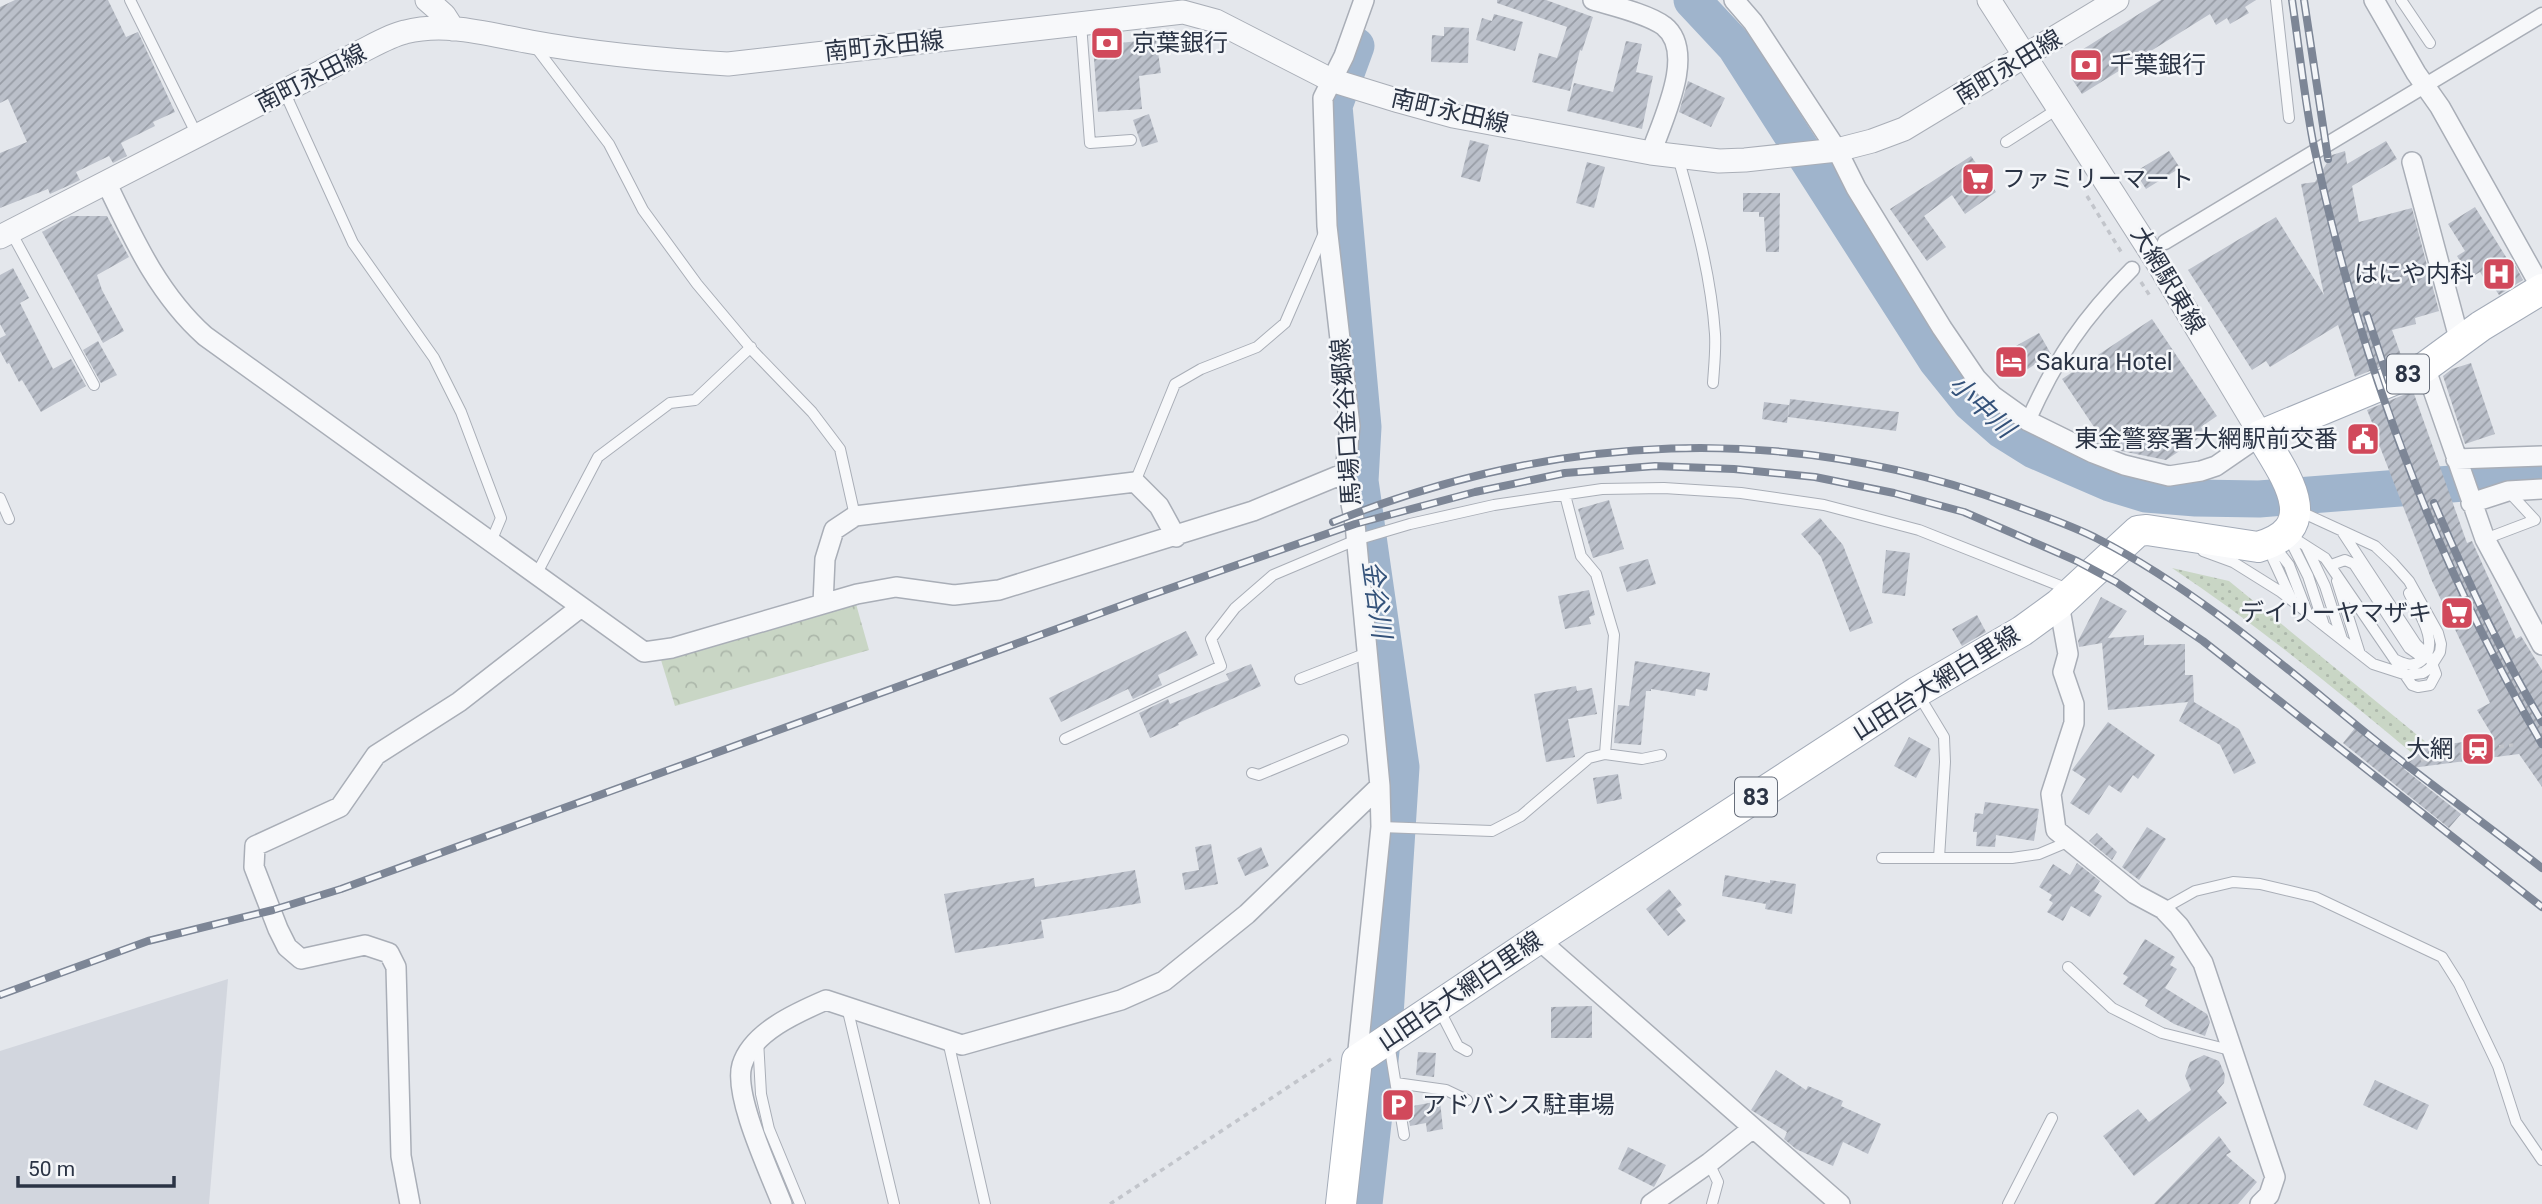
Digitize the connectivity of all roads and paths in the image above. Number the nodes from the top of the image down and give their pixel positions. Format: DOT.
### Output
graph roads {
  1 [pos="130,0"];
  2 [pos="427,0"];
  3 [pos="1364,0"];
  4 [pos="1593,0"];
  5 [pos="1734,0"];
  6 [pos="1989,0"];
  7 [pos="2117,0"];
  8 [pos="2276,0"];
  9 [pos="2401,0"];
  10 [pos="2383,3"];
  11 [pos="1174,6"];
  12 [pos="2542,15"];
  13 [pos="1081,24"];
  14 [pos="453,29"];
  15 [pos="532,43"];
  16 [pos="2430,43"];
  17 [pos="2025,57"];
  18 [pos="1331,80"];
  19 [pos="2426,86"];
  20 [pos="284,91"];
  21 [pos="2059,108"];
  22 [pos="2289,118"];
  23 [pos="198,136"];
  24 [pos="1132,140"];
  25 [pos="2006,142"];
  26 [pos="1827,151"];
  27 [pos="1651,153"];
  28 [pos="1678,156"];
  29 [pos="2412,162"];
  30 [pos="106,182"];
  31 [pos="1327,226"];
  32 [pos="6,234"];
  33 [pos="2165,243"];
  34 [pos="2132,269"];
  35 [pos="2542,289"];
  36 [pos="2460,342"];
  37 [pos="751,348"];
  38 [pos="2425,367"];
  39 [pos="1713,383"];
  40 [pos="94,385"];
  41 [pos="2028,421"];
  42 [pos="2261,435"];
  43 [pos="2542,456"];
  44 [pos="2456,459"];
  45 [pos="1345,473"];
  46 [pos="1135,482"];
  47 [pos="2542,489"];
  48 [pos="2508,491"];
  49 [pos="1564,495"];
  50 [pos="0,498"];
  51 [pos="2471,503"];
  52 [pos="855,516"];
  53 [pos="9,519"];
  54 [pos="2147,530"];
  55 [pos="2290,533"];
  56 [pos="1176,537"];
  57 [pos="2484,539"];
  58 [pos="1356,540"];
  59 [pos="490,544"];
  60 [pos="2352,546"];
  61 [pos="2334,568"];
  62 [pos="535,576"];
  63 [pos="2065,598"];
  64 [pos="2292,600"];
  65 [pos="823,604"];
  66 [pos="581,607"];
  67 [pos="2307,612"];
  68 [pos="2324,626"];
  69 [pos="2342,640"];
  70 [pos="2542,645"];
  71 [pos="1367,653"];
  72 [pos="2360,654"];
  73 [pos="2393,659"];
  74 [pos="2427,659"];
  75 [pos="2404,674"];
  76 [pos="1300,679"];
  77 [pos="1917,692"];
  78 [pos="1065,739"];
  79 [pos="1343,740"];
  80 [pos="2513,745"];
  81 [pos="1605,754"];
  82 [pos="1661,755"];
  83 [pos="2421,761"];
  84 [pos="1252,773"];
  85 [pos="1380,786"];
  86 [pos="1381,827"];
  87 [pos="2070,841"];
  88 [pos="1882,858"];
  89 [pos="1939,858"];
  90 [pos="2163,909"];
  91 [pos="1538,939"];
  92 [pos="2068,967"];
  93 [pos="1437,1006"];
  94 [pos="847,1007"];
  95 [pos="758,1039"];
  96 [pos="1388,1039"];
  97 [pos="948,1040"];
  98 [pos="2230,1050"];
  99 [pos="1467,1052"];
  100 [pos="1357,1060"];
  101 [pos="1396,1083"];
  102 [pos="1468,1100"];
  103 [pos="2052,1118"];
  104 [pos="1753,1128"];
  105 [pos="1404,1135"];
  106 [pos="2542,1160"];
  107 [pos="1709,1163"];
  108 [pos="410,1204"];
  109 [pos="782,1204"];
  110 [pos="800,1204"];
  111 [pos="894,1204"];
  112 [pos="985,1204"];
  113 [pos="1110,1204"];
  114 [pos="1341,1204"];
  115 [pos="1651,1204"];
  116 [pos="1712,1204"];
  117 [pos="1840,1204"];
  118 [pos="2008,1204"];
  119 [pos="2260,1204"];
  1 -- 23 [label="lane"];
  2 -- 14 [label="street"];
  3 -- 18 [label="street, 馬場口金谷郷線"];
  4 -- 27 [label="street"];
  5 -- 26 [label="street"];
  6 -- 17 [label="street, 大網駅東線"];
  7 -- 17 [label="street, 南町永田線"];
  8 -- 22 [label="lane"];
  9 -- 16 [label="lane"];
  10 -- 19 [label="street"];
  11 -- 13 [label="street, 南町永田線"];
  11 -- 18 [label="street, 南町永田線"];
  12 -- 19 [label="street"];
  13 -- 15 [label="street, 南町永田線"];
  13 -- 24 [label="lane"];
  14 -- 15 [label="street, 南町永田線"];
  14 -- 20 [label="street, 南町永田線"];
  15 -- 37 [label="lane"];
  17 -- 21 [label="street, 大網駅東線"];
  17 -- 26 [label="street, 南町永田線"];
  18 -- 27 [label="street, 南町永田線"];
  18 -- 31 [label="street, 馬場口金谷郷線"];
  19 -- 33 [label="street"];
  19 -- 35 [label="street"];
  20 -- 23 [label="street, 南町永田線"];
  20 -- 59 [label="lane"];
  21 -- 25 [label="lane"];
  21 -- 42 [label="street, 大網駅東線"];
  23 -- 30 [label="street, 南町永田線"];
  26 -- 28 [label="street, 南町永田線"];
  26 -- 41 [label="street"];
  27 -- 28 [label="street, 南町永田線"];
  28 -- 39 [label="lane"];
  29 -- 36 [label="street"];
  30 -- 32 [label="street, 南町永田線"];
  30 -- 59 [label="street"];
  31 -- 45 [label="street, 馬場口金谷郷線"];
  31 -- 46 [label="lane"];
  32 -- 40 [label="lane"];
  34 -- 41 [label="street"];
  35 -- 36 [label="main road, 83"];
  36 -- 38 [label="main road, 83"];
  37 -- 52 [label="lane"];
  37 -- 62 [label="lane"];
  38 -- 42 [label="main road, 83"];
  38 -- 44 [label="street"];
  41 -- 42 [label="street"];
  42 -- 55 [label="main road"];
  43 -- 44 [label="street"];
  44 -- 51 [label="street"];
  45 -- 56 [label="street"];
  45 -- 58 [label="street, 馬場口金谷郷線"];
  46 -- 52 [label="street"];
  46 -- 56 [label="street"];
  47 -- 48 [label="street"];
  48 -- 51 [label="street"];
  48 -- 57 [label="lane"];
  49 -- 58 [label="lane"];
  49 -- 63 [label="lane"];
  49 -- 81 [label="lane"];
  50 -- 53 [label="lane"];
  51 -- 57 [label="street"];
  52 -- 65 [label="street"];
  54 -- 55 [label="main road"];
  54 -- 63 [label="main road, 山田台大網白里線 / 83"];
  54 -- 64 [label="lane"];
  55 -- 60 [label="lane"];
  55 -- 61 [label="lane"];
  55 -- 64 [label="lane"];
  55 -- 67 [label="lane"];
  55 -- 68 [label="lane"];
  55 -- 69 [label="lane"];
  56 -- 65 [label="street"];
  57 -- 70 [label="street"];
  58 -- 71 [label="street, 馬場口金谷郷線"];
  58 -- 78 [label="lane"];
  59 -- 62 [label="street"];
  60 -- 61 [label="lane"];
  60 -- 74 [label="lane"];
  60 -- 74 [label="lane"];
  61 -- 72 [label="lane"];
  61 -- 73 [label="lane"];
  61 -- 74 [label="lane"];
  62 -- 66 [label="street"];
  63 -- 77 [label="main road, 山田台大網白里線 / 83"];
  63 -- 87 [label="street"];
  64 -- 67 [label="lane"];
  65 -- 66 [label="street"];
  66 -- 108 [label="street"];
  67 -- 68 [label="lane"];
  68 -- 69 [label="lane"];
  69 -- 72 [label="lane"];
  71 -- 76 [label="lane"];
  71 -- 85 [label="street, 馬場口金谷郷線"];
  72 -- 75 [label="lane"];
  73 -- 74 [label="lane"];
  73 -- 75 [label="lane"];
  74 -- 75 [label="lane"];
  77 -- 89 [label="lane"];
  77 -- 91 [label="main road, 山田台大網白里線 / 83"];
  79 -- 84 [label="lane"];
  80 -- 83 [label="path"];
  81 -- 82 [label="lane"];
  81 -- 86 [label="lane"];
  85 -- 86 [label="street, 馬場口金谷郷線"];
  85 -- 97 [label="street"];
  86 -- 100 [label="street, 馬場口金谷郷線"];
  87 -- 89 [label="lane"];
  87 -- 90 [label="street"];
  88 -- 89 [label="lane"];
  90 -- 98 [label="street"];
  90 -- 106 [label="lane"];
  91 -- 93 [label="main road, 山田台大網白里線 / 83"];
  91 -- 104 [label="street"];
  92 -- 98 [label="lane"];
  93 -- 96 [label="main road, 山田台大網白里線 / 83"];
  93 -- 99 [label="lane"];
  94 -- 95 [label="street"];
  94 -- 97 [label="street"];
  94 -- 111 [label="lane"];
  95 -- 109 [label="street"];
  95 -- 110 [label="lane"];
  96 -- 100 [label="main road, 山田台大網白里線 / 83"];
  96 -- 101 [label="lane"];
  97 -- 112 [label="lane"];
  98 -- 119 [label="street"];
  100 -- 113 [label="path"];
  100 -- 114 [label="main road, 山田台大網白里線"];
  101 -- 102 [label="lane"];
  101 -- 105 [label="lane"];
  103 -- 118 [label="lane"];
  104 -- 107 [label="street"];
  104 -- 117 [label="street"];
  107 -- 115 [label="street"];
  107 -- 116 [label="lane"];
}
